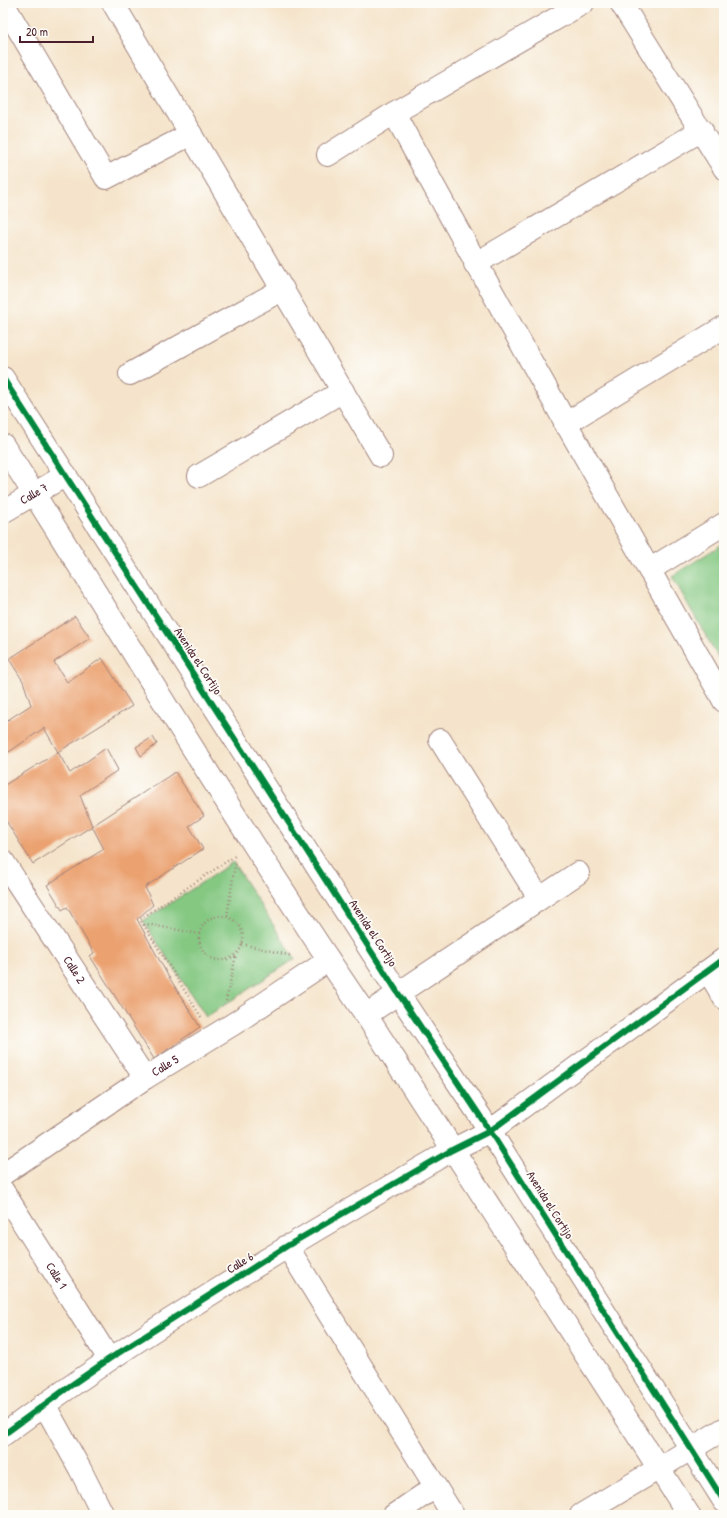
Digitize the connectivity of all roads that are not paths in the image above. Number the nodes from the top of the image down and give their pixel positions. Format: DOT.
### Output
graph roads {
  1 [pos="3,3"];
  2 [pos="113,3"];
  3 [pos="583,3"];
  4 [pos="621,3"];
  5 [pos="394,113"];
  6 [pos="702,130"];
  7 [pos="191,134"];
  8 [pos="328,155"];
  9 [pos="724,168"];
  10 [pos="476,264"];
  11 [pos="283,289"];
  12 [pos="724,327"];
  13 [pos="130,374"];
  14 [pos="3,378"];
  15 [pos="343,391"];
  16 [pos="565,424"];
  17 [pos="3,445"];
  18 [pos="381,456"];
  19 [pos="66,475"];
  20 [pos="199,476"];
  21 [pos="34,493"];
  22 [pos="3,512"];
  23 [pos="724,524"];
  24 [pos="649,570"];
  25 [pos="724,701"];
  26 [pos="440,740"];
  27 [pos="3,861"];
  28 [pos="578,873"];
  29 [pos="539,898"];
  30 [pos="329,960"];
  31 [pos="716,965"];
  32 [pos="398,993"];
  33 [pos="724,998"];
  34 [pos="366,1015"];
  35 [pos="146,1078"];
  36 [pos="490,1131"];
  37 [pos="452,1150"];
  38 [pos="3,1174"];
  39 [pos="3,1192"];
  40 [pos="287,1246"];
  41 [pos="109,1359"];
  42 [pos="44,1404"];
  43 [pos="724,1429"];
  44 [pos="3,1435"];
  45 [pos="690,1449"];
  46 [pos="660,1468"];
  47 [pos="436,1487"];
  48 [pos="724,1501"];
  49 [pos="103,1515"];
  50 [pos="394,1515"];
  51 [pos="453,1515"];
  52 [pos="581,1515"];
  53 [pos="689,1515"];
  1 -- 7 [label="street"];
  2 -- 7 [label="street"];
  3 -- 5 [label="street"];
  4 -- 6 [label="street"];
  5 -- 8 [label="street"];
  5 -- 10 [label="street"];
  6 -- 9 [label="street"];
  6 -- 10 [label="street"];
  7 -- 11 [label="street"];
  10 -- 16 [label="street"];
  11 -- 13 [label="street"];
  11 -- 15 [label="street"];
  12 -- 16 [label="street"];
  14 -- 19 [label="street, Avenida el Cortijo"];
  15 -- 18 [label="street"];
  15 -- 20 [label="street"];
  16 -- 24 [label="street"];
  17 -- 21 [label="street"];
  19 -- 21 [label="street, Calle 7"];
  19 -- 32 [label="street, Avenida el Cortijo"];
  21 -- 22 [label="street, Calle 7"];
  21 -- 30 [label="street"];
  23 -- 24 [label="street"];
  24 -- 25 [label="street"];
  26 -- 29 [label="street"];
  27 -- 35 [label="street, Calle 2"];
  28 -- 29 [label="street"];
  29 -- 32 [label="street"];
  30 -- 34 [label="street"];
  30 -- 35 [label="street, Calle 5"];
  31 -- 33 [label="street"];
  31 -- 36 [label="street, Calle 6"];
  32 -- 34 [label="street"];
  32 -- 36 [label="street, Avenida el Cortijo"];
  34 -- 37 [label="street"];
  35 -- 38 [label="street, Calle 5"];
  36 -- 37 [label="street, Calle 6"];
  36 -- 45 [label="street, Avenida el Cortijo"];
  37 -- 40 [label="street, Calle 6"];
  37 -- 46 [label="street"];
  39 -- 41 [label="street, Calle 1"];
  40 -- 41 [label="street, Calle 6"];
  40 -- 47 [label="street"];
  41 -- 42 [label="street, Calle 6"];
  42 -- 44 [label="street, Calle 6"];
  42 -- 49 [label="street"];
  43 -- 45 [label="street"];
  45 -- 46 [label="street"];
  45 -- 48 [label="street, Avenida el Cortijo"];
  46 -- 52 [label="street"];
  46 -- 53 [label="street"];
  47 -- 50 [label="street"];
  47 -- 51 [label="street"];
}
